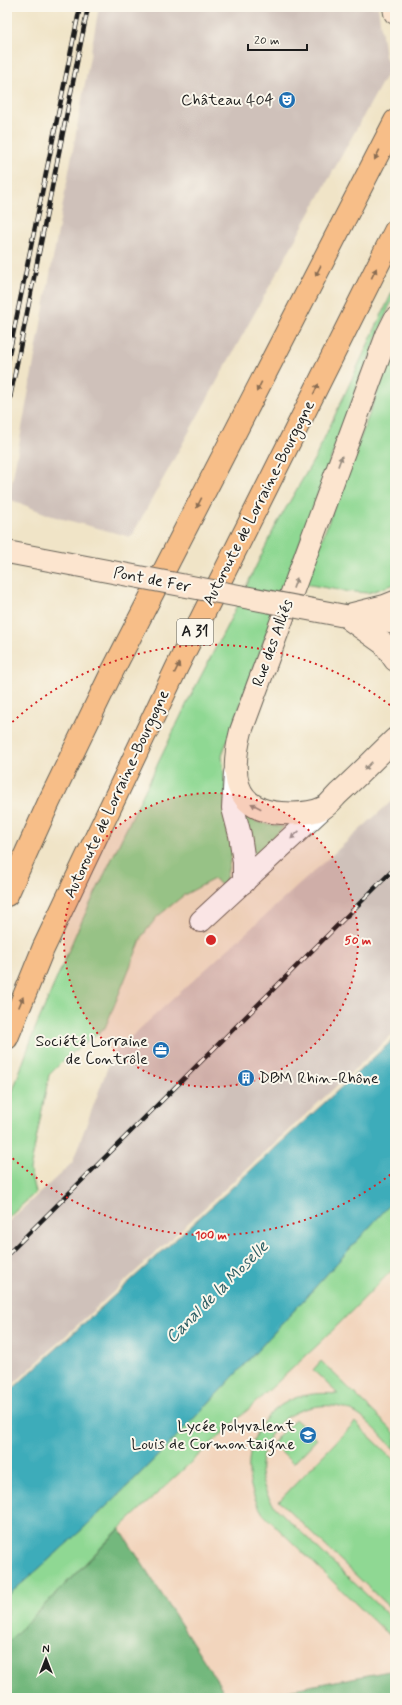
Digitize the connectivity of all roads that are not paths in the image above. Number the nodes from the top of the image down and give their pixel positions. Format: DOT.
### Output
graph roads {
  1 [pos="394,7"];
  2 [pos="395,13"];
  3 [pos="395,121"];
  4 [pos="395,231"];
  5 [pos="395,319"];
  6 [pos="7,552"];
  7 [pos="395,602"];
  8 [pos="345,616"];
  9 [pos="395,623"];
  10 [pos="395,660"];
  11 [pos="395,739"];
  12 [pos="235,773"];
  13 [pos="323,808"];
  14 [pos="244,882"];
  15 [pos="7,895"];
  16 [pos="201,921"];
  17 [pos="7,1038"];
  1 -- 2 [label="main road"];
  3 -- 15 [label="highway, one-way"];
  17 -- 4 [label="highway, Autoroute de Lorraine-Bourgogne / A 31, one-way"];
  12 -- 5 [label="main road, Rue des Alliés, one-way"];
  6 -- 8 [label="main road, Pont de Fer, bridge"];
  7 -- 8 [label="main road"];
  8 -- 9 [label="main road, Pont de Fer"];
  8 -- 10 [label="main road"];
  11 -- 13 [label="main road, one-way"];
  13 -- 12 [label="main road, Rue des Alliés, one-way"];
  12 -- 14 [label="street"];
  13 -- 14 [label="street, one-way"];
  14 -- 16 [label="street"];
}
